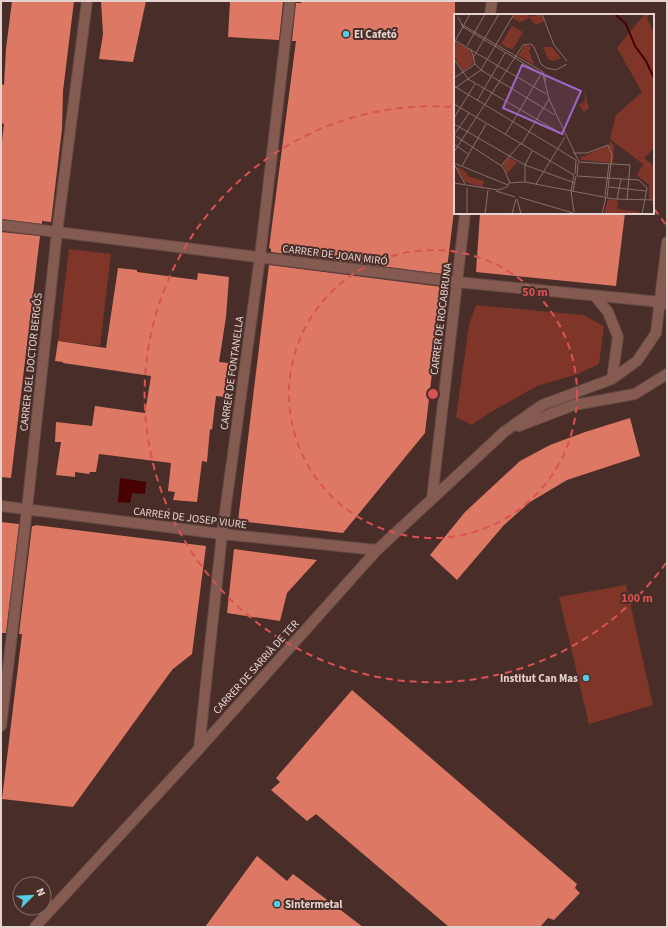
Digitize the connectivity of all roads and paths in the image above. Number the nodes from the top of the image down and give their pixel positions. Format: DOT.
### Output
graph roads {
  1 [pos="87,1"];
  2 [pos="290,1"];
  3 [pos="492,1"];
  4 [pos="490,14"];
  5 [pos="465,214"];
  6 [pos="1,225"];
  7 [pos="57,232"];
  8 [pos="667,242"];
  9 [pos="260,257"];
  10 [pos="457,282"];
  11 [pos="595,296"];
  12 [pos="663,303"];
  13 [pos="667,374"];
  14 [pos="612,379"];
  15 [pos="504,432"];
  16 [pos="432,499"];
  17 [pos="1,506"];
  18 [pos="27,509"];
  19 [pos="222,534"];
  20 [pos="377,550"];
  21 [pos="1,726"];
  22 [pos="199,749"];
  23 [pos="36,927"];
  1 -- 7 [label="street, CARRER DEL DOCTOR BERGÓS"];
  2 -- 9 [label="street, CARRER DE FONTANELLA"];
  3 -- 4 [label="street"];
  5 -- 10 [label="street, CARRER DE ROCABRUNA"];
  6 -- 7 [label="street, CARRER DE JOAN MIRÓ"];
  7 -- 9 [label="street, CARRER DE JOAN MIRÓ"];
  7 -- 18 [label="street, CARRER DEL DOCTOR BERGÓS"];
  8 -- 12 [label="street, CARRER DE SARRIÀ DE TER"];
  9 -- 10 [label="street, CARRER DE JOAN MIRÓ"];
  9 -- 19 [label="street, CARRER DE FONTANELLA"];
  10 -- 11 [label="street, CARRER DE JOAN MIRÓ"];
  10 -- 16 [label="street, CARRER DE ROCABRUNA"];
  11 -- 12 [label="street, CARRER DE JOAN MIRÓ"];
  11 -- 14 [label="street"];
  12 -- 14 [label="street, CARRER DE SARRIÀ DE TER"];
  13 -- 15 [label="street, CARRER DE SARRIÀ DE TER"];
  14 -- 15 [label="street, CARRER DE SARRIÀ DE TER"];
  15 -- 16 [label="street, CARRER DE SARRIÀ DE TER"];
  16 -- 20 [label="street, CARRER DE SARRIÀ DE TER"];
  17 -- 18 [label="street, CARRER DE JOSEP VIURE"];
  18 -- 19 [label="street, CARRER DE JOSEP VIURE"];
  18 -- 21 [label="street, CARRER DEL DOCTOR BERGÓS"];
  19 -- 20 [label="street, CARRER DE JOSEP VIURE"];
  19 -- 22 [label="street, CARRER DE FONTANELLA"];
  20 -- 22 [label="street, CARRER DE SARRIÀ DE TER"];
  22 -- 23 [label="street, CARRER DE SARRIÀ DE TER"];
}
